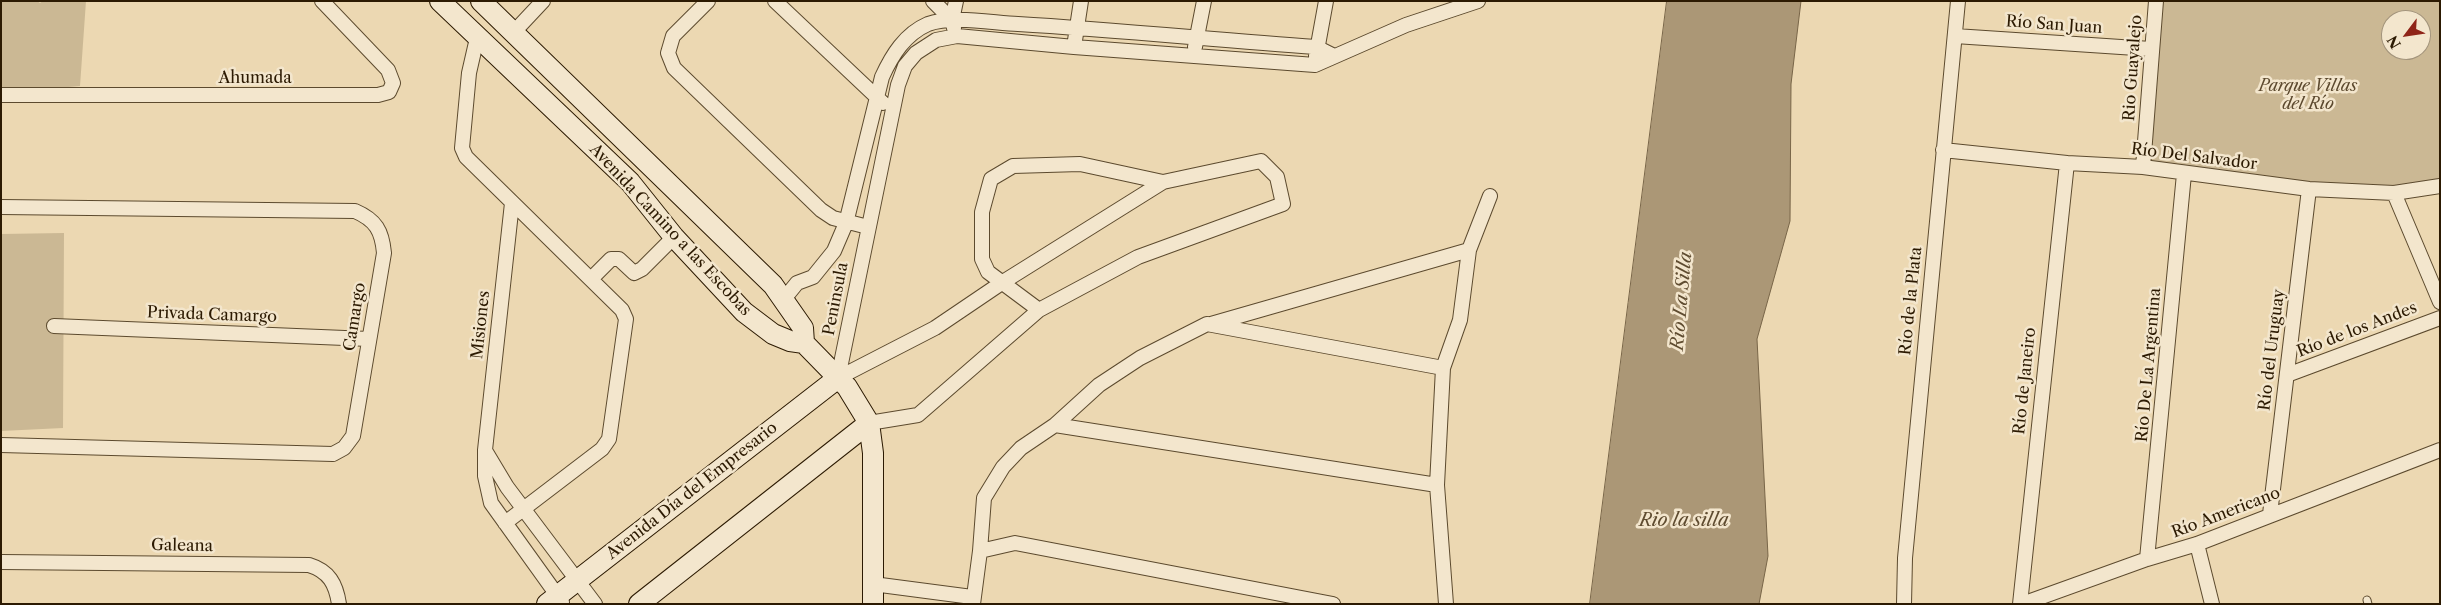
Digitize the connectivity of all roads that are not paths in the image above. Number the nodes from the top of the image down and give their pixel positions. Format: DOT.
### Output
graph roads {
  1 [pos="322,1"];
  2 [pos="440,1"];
  3 [pos="481,1"];
  4 [pos="544,1"];
  5 [pos="708,1"];
  6 [pos="775,1"];
  7 [pos="933,1"];
  8 [pos="956,1"];
  9 [pos="1081,1"];
  10 [pos="1204,1"];
  11 [pos="1326,1"];
  12 [pos="1478,1"];
  13 [pos="1958,1"];
  14 [pos="2156,1"];
  15 [pos="1453,5"];
  16 [pos="952,20"];
  17 [pos="1076,27"];
  18 [pos="513,33"];
  19 [pos="957,36"];
  20 [pos="1955,36"];
  21 [pos="477,38"];
  22 [pos="1196,38"];
  23 [pos="1074,47"];
  24 [pos="1316,47"];
  25 [pos="2151,49"];
  26 [pos="1193,55"];
  27 [pos="1334,56"];
  28 [pos="1315,64"];
  29 [pos="1,94"];
  30 [pos="877,98"];
  31 [pos="893,111"];
  32 [pos="1943,150"];
  33 [pos="2067,162"];
  34 [pos="2143,167"];
  35 [pos="2184,174"];
  36 [pos="1163,182"];
  37 [pos="2440,186"];
  38 [pos="2309,189"];
  39 [pos="2394,194"];
  40 [pos="1490,196"];
  41 [pos="512,203"];
  42 [pos="1,207"];
  43 [pos="846,223"];
  44 [pos="868,227"];
  45 [pos="674,237"];
  46 [pos="1469,250"];
  47 [pos="591,280"];
  48 [pos="1002,282"];
  49 [pos="784,299"];
  50 [pos="2440,302"];
  51 [pos="1040,310"];
  52 [pos="2440,318"];
  53 [pos="1208,324"];
  54 [pos="54,326"];
  55 [pos="369,339"];
  56 [pos="804,343"];
  57 [pos="1443,368"];
  58 [pos="2287,375"];
  59 [pos="838,378"];
  60 [pos="869,423"];
  61 [pos="1055,424"];
  62 [pos="1,445"];
  63 [pos="485,450"];
  64 [pos="2440,450"];
  65 [pos="1437,485"];
  66 [pos="524,508"];
  67 [pos="2270,514"];
  68 [pos="505,523"];
  69 [pos="2197,544"];
  70 [pos="980,550"];
  71 [pos="2147,559"];
  72 [pos="1,562"];
  73 [pos="576,580"];
  74 [pos="873,594"];
  75 [pos="972,600"];
  76 [pos="556,601"];
  77 [pos="339,604"];
  78 [pos="594,604"];
  79 [pos="639,604"];
  80 [pos="1333,604"];
  81 [pos="1446,604"];
  82 [pos="1904,604"];
  83 [pos="2021,604"];
  84 [pos="2212,604"];
  1 -- 29 [label="street, Ahumada"];
  2 -- 21 [label="street, Avenida Camino a las Escobas"];
  3 -- 18 [label="street, Avenida Camino a las Escobas"];
  4 -- 18 [label="street"];
  5 -- 43 [label="street"];
  6 -- 30 [label="street"];
  7 -- 16 [label="street"];
  8 -- 16 [label="street"];
  9 -- 17 [label="street"];
  10 -- 22 [label="street"];
  11 -- 24 [label="street"];
  12 -- 15 [label="street"];
  13 -- 20 [label="street, Río de la Plata"];
  14 -- 25 [label="street, Rio Guayalejo"];
  15 -- 27 [label="street"];
  16 -- 17 [label="street, Peninsula"];
  16 -- 19 [label="street"];
  16 -- 30 [label="street, Peninsula"];
  17 -- 22 [label="street, Peninsula"];
  17 -- 23 [label="street"];
  18 -- 49 [label="street, Avenida Camino a las Escobas"];
  19 -- 23 [label="street, Peninsula"];
  19 -- 31 [label="street, Peninsula"];
  20 -- 25 [label="street, Río San Juan"];
  20 -- 32 [label="street, Río de la Plata"];
  21 -- 41 [label="street"];
  21 -- 45 [label="street, Avenida Camino a las Escobas"];
  22 -- 24 [label="street, Peninsula"];
  22 -- 26 [label="street"];
  23 -- 26 [label="street, Peninsula"];
  24 -- 27 [label="street"];
  24 -- 28 [label="street"];
  25 -- 34 [label="street, Rio Guayalejo"];
  26 -- 28 [label="street, Peninsula"];
  27 -- 28 [label="street"];
  30 -- 31 [label="street"];
  30 -- 43 [label="street, Peninsula"];
  31 -- 44 [label="street, Peninsula"];
  32 -- 33 [label="street, Río Del Salvador"];
  32 -- 82 [label="street, Río de la Plata"];
  33 -- 34 [label="street, Río Del Salvador"];
  33 -- 83 [label="street, Río de Janeiro"];
  34 -- 35 [label="street, Río Del Salvador"];
  35 -- 38 [label="street, Río Del Salvador"];
  35 -- 71 [label="street, Río De La Argentina"];
  36 -- 48 [label="street"];
  36 -- 48 [label="street"];
  36 -- 51 [label="street"];
  37 -- 39 [label="street, Río Del Salvador"];
  38 -- 39 [label="street, Río Del Salvador"];
  38 -- 58 [label="street, Río del Uruguay"];
  39 -- 50 [label="street"];
  40 -- 46 [label="street"];
  41 -- 47 [label="street"];
  41 -- 63 [label="street, Misiones"];
  42 -- 55 [label="street, Camargo"];
  43 -- 44 [label="street"];
  43 -- 49 [label="street, Peninsula"];
  44 -- 59 [label="street, Peninsula"];
  45 -- 47 [label="street"];
  45 -- 56 [label="street, Avenida Camino a las Escobas"];
  46 -- 53 [label="street"];
  46 -- 57 [label="street"];
  47 -- 66 [label="street"];
  48 -- 51 [label="street"];
  48 -- 59 [label="street"];
  49 -- 56 [label="street, Avenida Camino a las Escobas"];
  51 -- 60 [label="street"];
  52 -- 58 [label="street, Río de los Andes"];
  53 -- 57 [label="street"];
  53 -- 61 [label="street"];
  54 -- 55 [label="street, Privada Camargo"];
  55 -- 62 [label="street, Camargo"];
  56 -- 59 [label="street"];
  57 -- 65 [label="street"];
  58 -- 67 [label="street, Río del Uruguay"];
  59 -- 60 [label="street"];
  59 -- 73 [label="street, Avenida Día del Empresario"];
  60 -- 74 [label="street"];
  60 -- 79 [label="street"];
  61 -- 65 [label="street"];
  61 -- 70 [label="street"];
  63 -- 66 [label="street"];
  63 -- 68 [label="street, Misiones"];
  64 -- 67 [label="street, Río Americano"];
  65 -- 81 [label="street"];
  66 -- 68 [label="street"];
  66 -- 73 [label="street"];
  67 -- 69 [label="street, Río Americano"];
  68 -- 76 [label="street, Misiones"];
  69 -- 71 [label="street, Río Americano"];
  69 -- 84 [label="street"];
  70 -- 75 [label="street"];
  70 -- 80 [label="street"];
  71 -- 83 [label="street, Río Americano"];
  72 -- 77 [label="street, Galeana"];
  73 -- 76 [label="street, Avenida Día del Empresario"];
  73 -- 78 [label="street"];
  74 -- 75 [label="street"];
}
